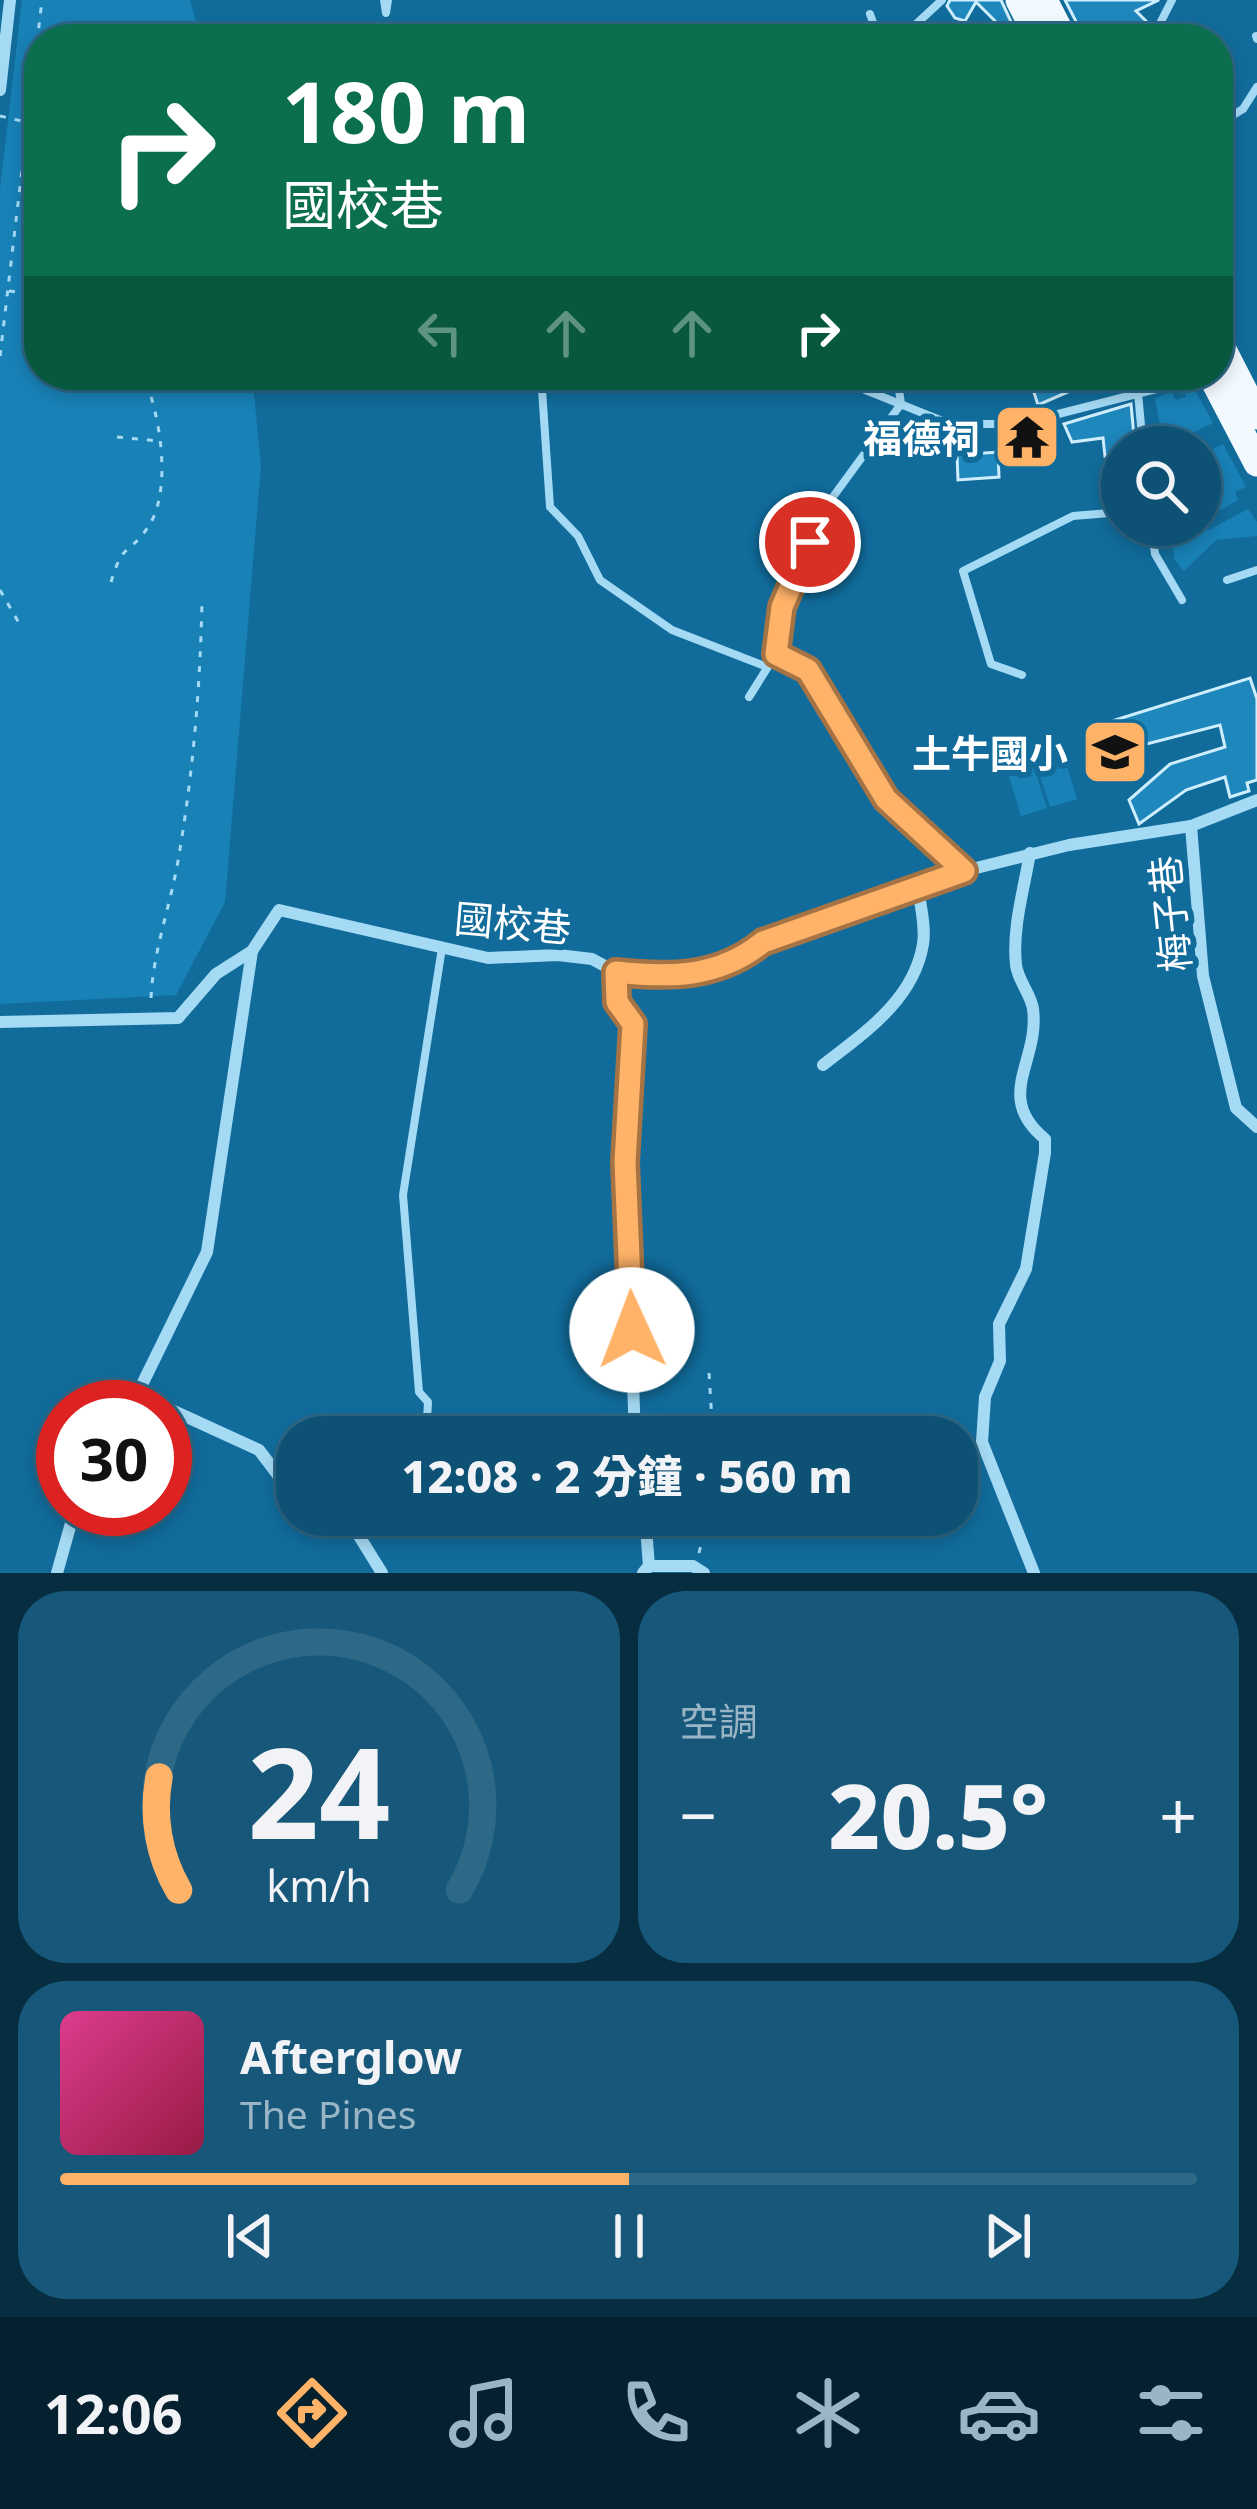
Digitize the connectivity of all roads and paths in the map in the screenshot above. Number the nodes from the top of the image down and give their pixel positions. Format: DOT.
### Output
graph roads {
  1 [pos="10,0"];
  2 [pos="943,0"];
  3 [pos="870,14"];
  4 [pos="874,24"];
  5 [pos="917,24"];
  6 [pos="1257,87"];
  7 [pos="0,90"];
  8 [pos="1233,115"];
  9 [pos="24,156"];
  10 [pos="8,291"];
  11 [pos="24,293"];
  12 [pos="0,356"];
  13 [pos="150,390"];
  14 [pos="542,390"];
  15 [pos="866,390"];
  16 [pos="899,390"];
  17 [pos="1147,390"];
  18 [pos="1228,390"];
  19 [pos="1138,393"];
  20 [pos="901,404"];
  21 [pos="1141,426"];
  22 [pos="117,436"];
  23 [pos="161,441"];
  24 [pos="1257,463"];
  25 [pos="1101,514"];
  26 [pos="1155,546"];
  27 [pos="1257,570"];
  28 [pos="1227,580"];
  29 [pos="111,582"];
  30 [pos="0,590"];
  31 [pos="1182,600"];
  32 [pos="202,602"];
  33 [pos="19,623"];
  34 [pos="776,654"];
  35 [pos="767,667"];
  36 [pos="1022,675"];
  37 [pos="749,697"];
  38 [pos="1257,800"];
  39 [pos="1191,826"];
  40 [pos="1030,853"];
  41 [pos="964,871"];
  42 [pos="918,887"];
  43 [pos="442,948"];
  44 [pos="252,952"];
  45 [pos="616,972"];
  46 [pos="152,998"];
  47 [pos="0,1022"];
  48 [pos="823,1065"];
  49 [pos="1257,1127"];
  50 [pos="710,1373"];
  51 [pos="147,1380"];
  52 [pos="427,1416"];
  53 [pos="634,1416"];
  54 [pos="712,1416"];
  55 [pos="192,1419"];
  56 [pos="276,1472"];
  57 [pos="68,1536"];
  58 [pos="359,1536"];
  59 [pos="646,1536"];
  60 [pos="706,1536"];
  61 [pos="699,1569"];
  62 [pos="646,1570"];
  63 [pos="58,1573"];
  64 [pos="382,1573"];
  65 [pos="1034,1573"];
  1 -- 7 [label="street"];
  2 -- 5 [label="lane"];
  3 -- 4 [label="lane"];
  6 -- 8 [label="lane"];
  9 -- 10 [label="path"];
  10 -- 11 [label="path"];
  10 -- 12 [label="path"];
  13 -- 23 [label="path"];
  14 -- 35 [label="lane"];
  15 -- 20 [label="lane"];
  16 -- 20 [label="lane"];
  17 -- 19 [label="lane"];
  18 -- 24 [label="main road"];
  19 -- 20 [label="lane"];
  19 -- 21 [label="lane"];
  20 -- 34 [label="lane"];
  22 -- 23 [label="path"];
  23 -- 29 [label="path"];
  25 -- 36 [label="lane"];
  26 -- 31 [label="lane"];
  27 -- 28 [label="lane"];
  30 -- 33 [label="path"];
  32 -- 46 [label="path"];
  34 -- 35 [label="lane"];
  34 -- 41 [label="lane"];
  35 -- 37 [label="lane"];
  38 -- 39 [label="street, 國校巷"];
  39 -- 40 [label="street, 國校巷"];
  39 -- 49 [label="street, 梅子巷"];
  40 -- 41 [label="street, 國校巷"];
  40 -- 65 [label="street"];
  41 -- 42 [label="street, 國校巷"];
  42 -- 45 [label="street, 國校巷"];
  42 -- 48 [label="street"];
  43 -- 44 [label="street, 國校巷"];
  43 -- 45 [label="street, 國校巷"];
  43 -- 52 [label="lane"];
  44 -- 47 [label="street, 國校巷"];
  44 -- 51 [label="street"];
  45 -- 53 [label="street"];
  50 -- 54 [label="path"];
  55 -- 56 [label="street"];
  57 -- 63 [label="street"];
  58 -- 64 [label="street"];
  59 -- 62 [label="street"];
  60 -- 61 [label="path"];
  61 -- 62 [label="street"];
}
